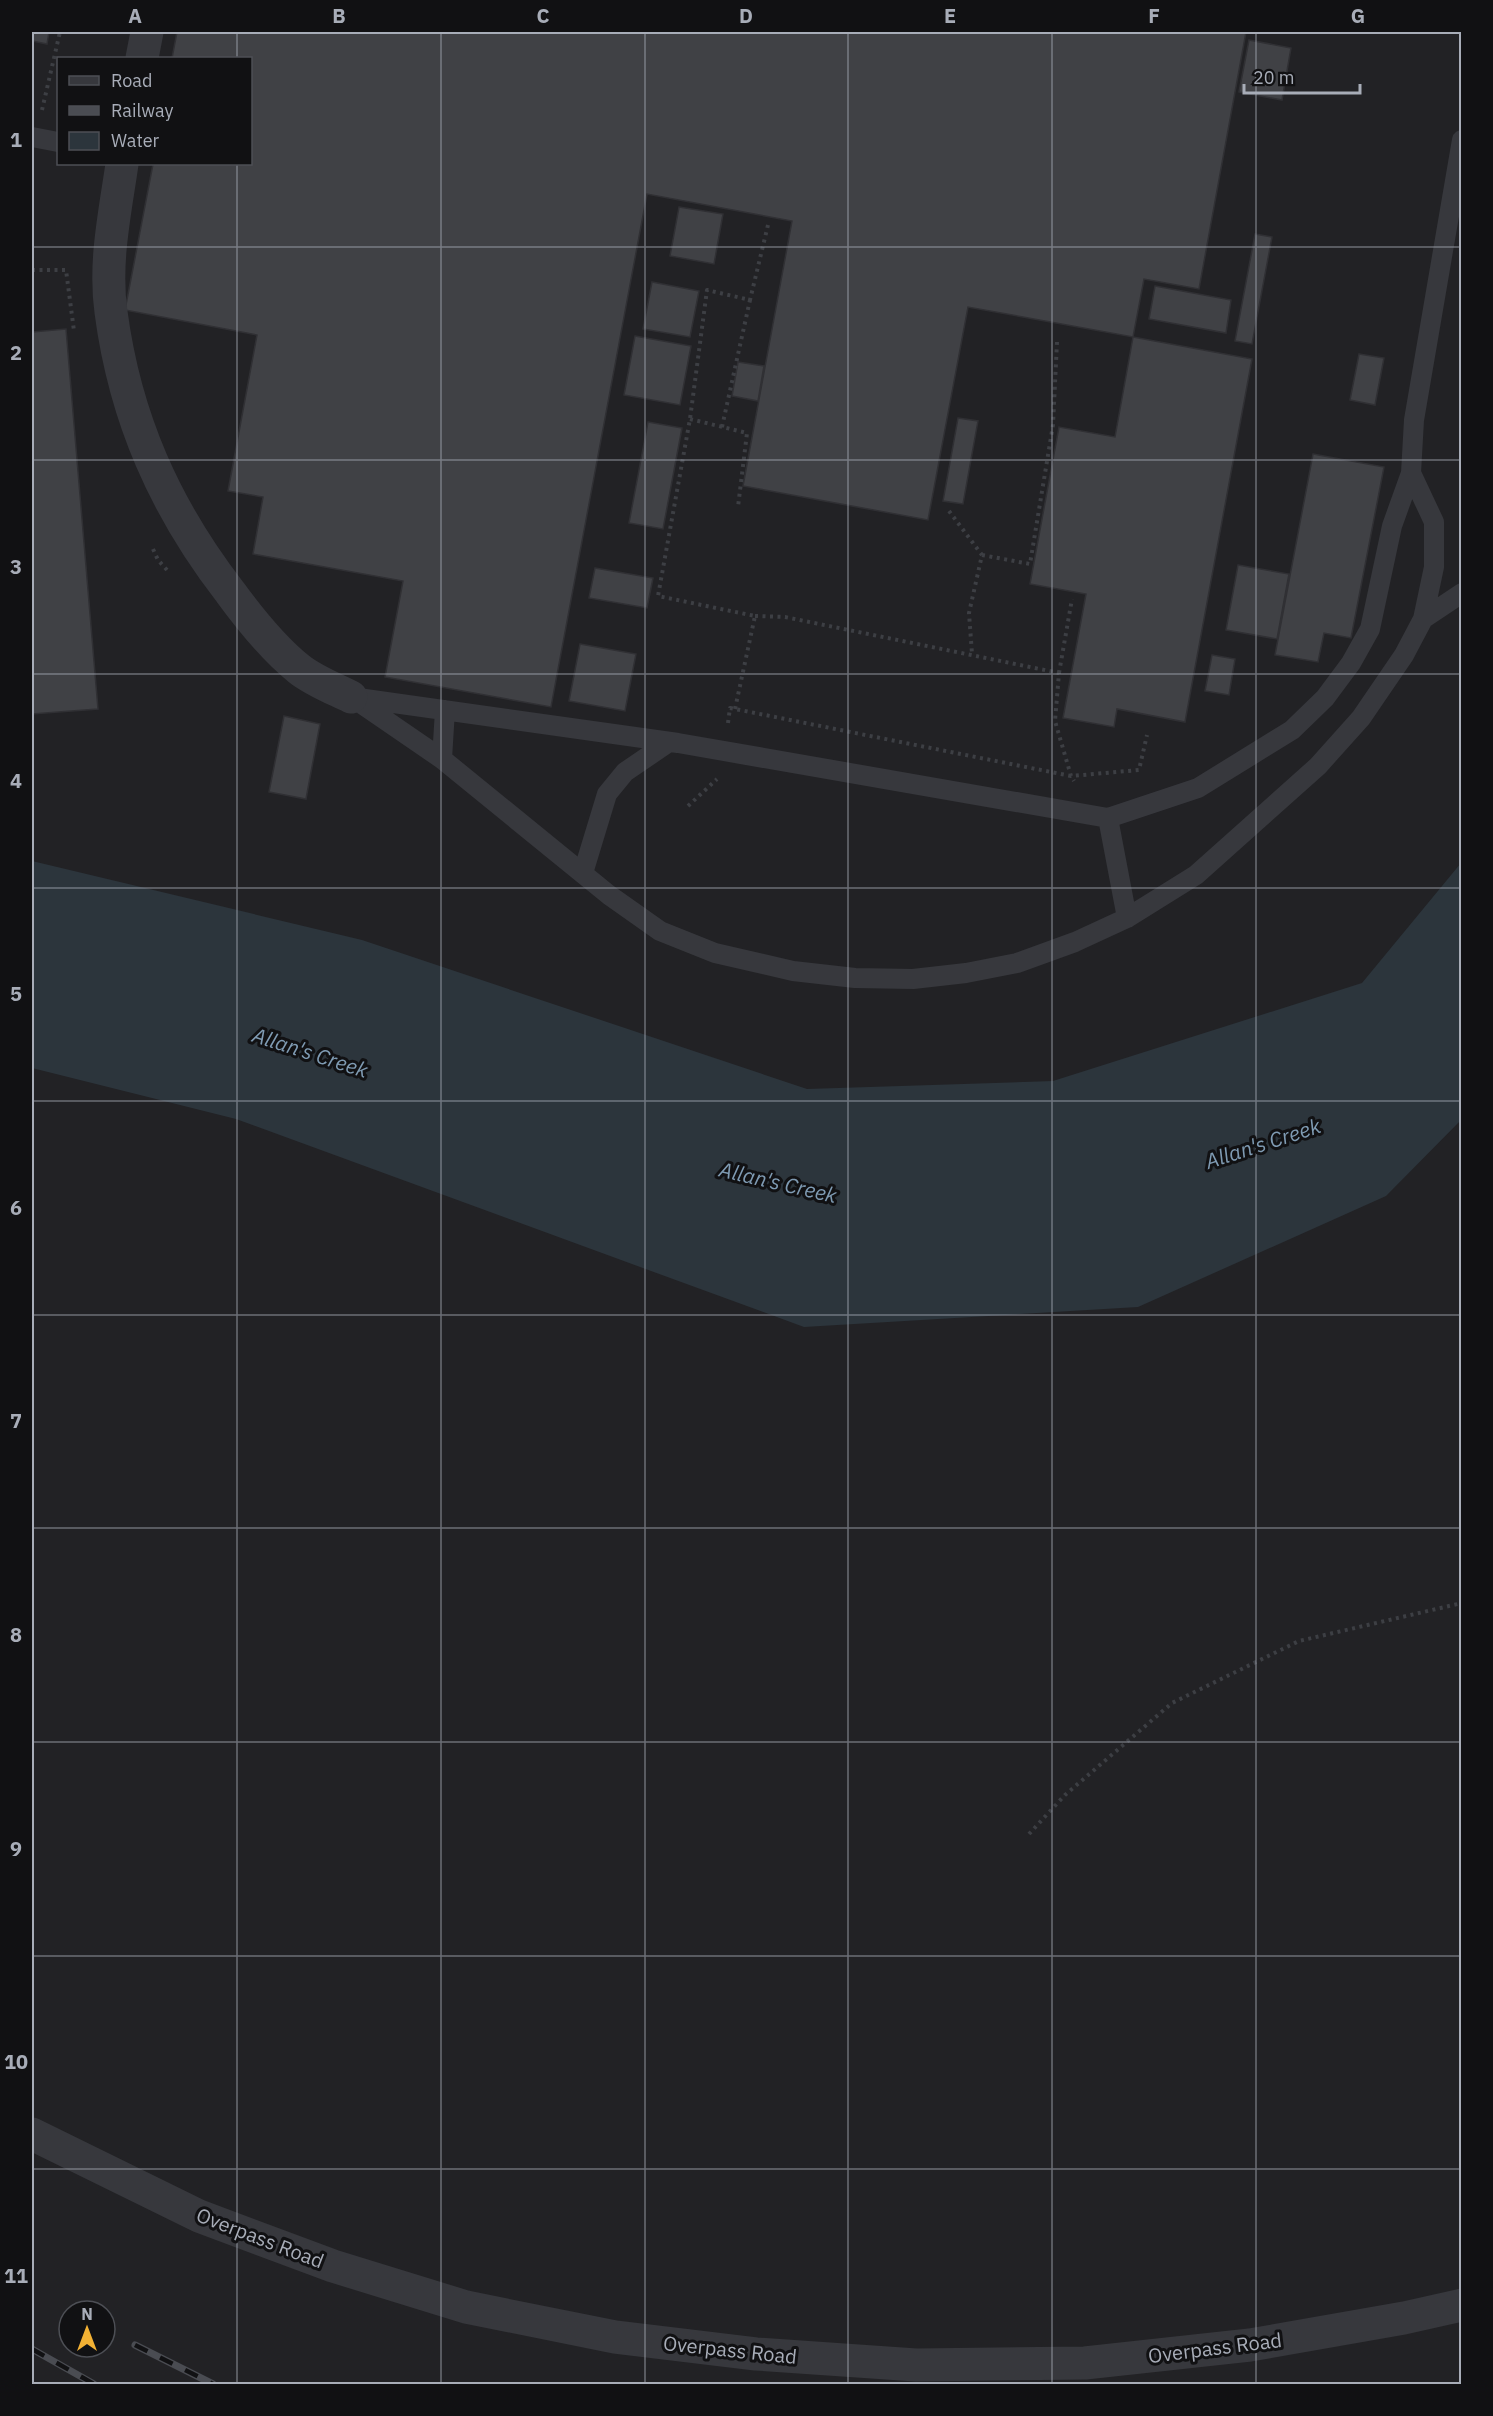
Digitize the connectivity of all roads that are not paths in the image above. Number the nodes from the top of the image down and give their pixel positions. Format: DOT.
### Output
graph roads {
  1 [pos="147,32"];
  2 [pos="142,57"];
  3 [pos="34,137"];
  4 [pos="1461,140"];
  5 [pos="57,142"];
  6 [pos="122,165"];
  7 [pos="1411,473"];
  8 [pos="1461,593"];
  9 [pos="1423,619"];
  10 [pos="351,697"];
  11 [pos="446,710"];
  12 [pos="669,742"];
  13 [pos="442,759"];
  14 [pos="1108,818"];
  15 [pos="583,873"];
  16 [pos="1126,918"];
  17 [pos="32,2134"];
  18 [pos="1461,2305"];
  1 -- 2 [label="street"];
  3 -- 5 [label="lane"];
  4 -- 7 [label="lane"];
  6 -- 10 [label="street"];
  7 -- 9 [label="lane"];
  7 -- 14 [label="lane"];
  8 -- 9 [label="lane"];
  9 -- 16 [label="lane"];
  10 -- 11 [label="lane"];
  10 -- 13 [label="lane"];
  11 -- 12 [label="lane"];
  11 -- 13 [label="lane"];
  12 -- 14 [label="lane"];
  12 -- 15 [label="lane"];
  13 -- 15 [label="lane"];
  14 -- 16 [label="lane"];
  15 -- 16 [label="lane"];
  17 -- 18 [label="street, Overpass Road"];
}
